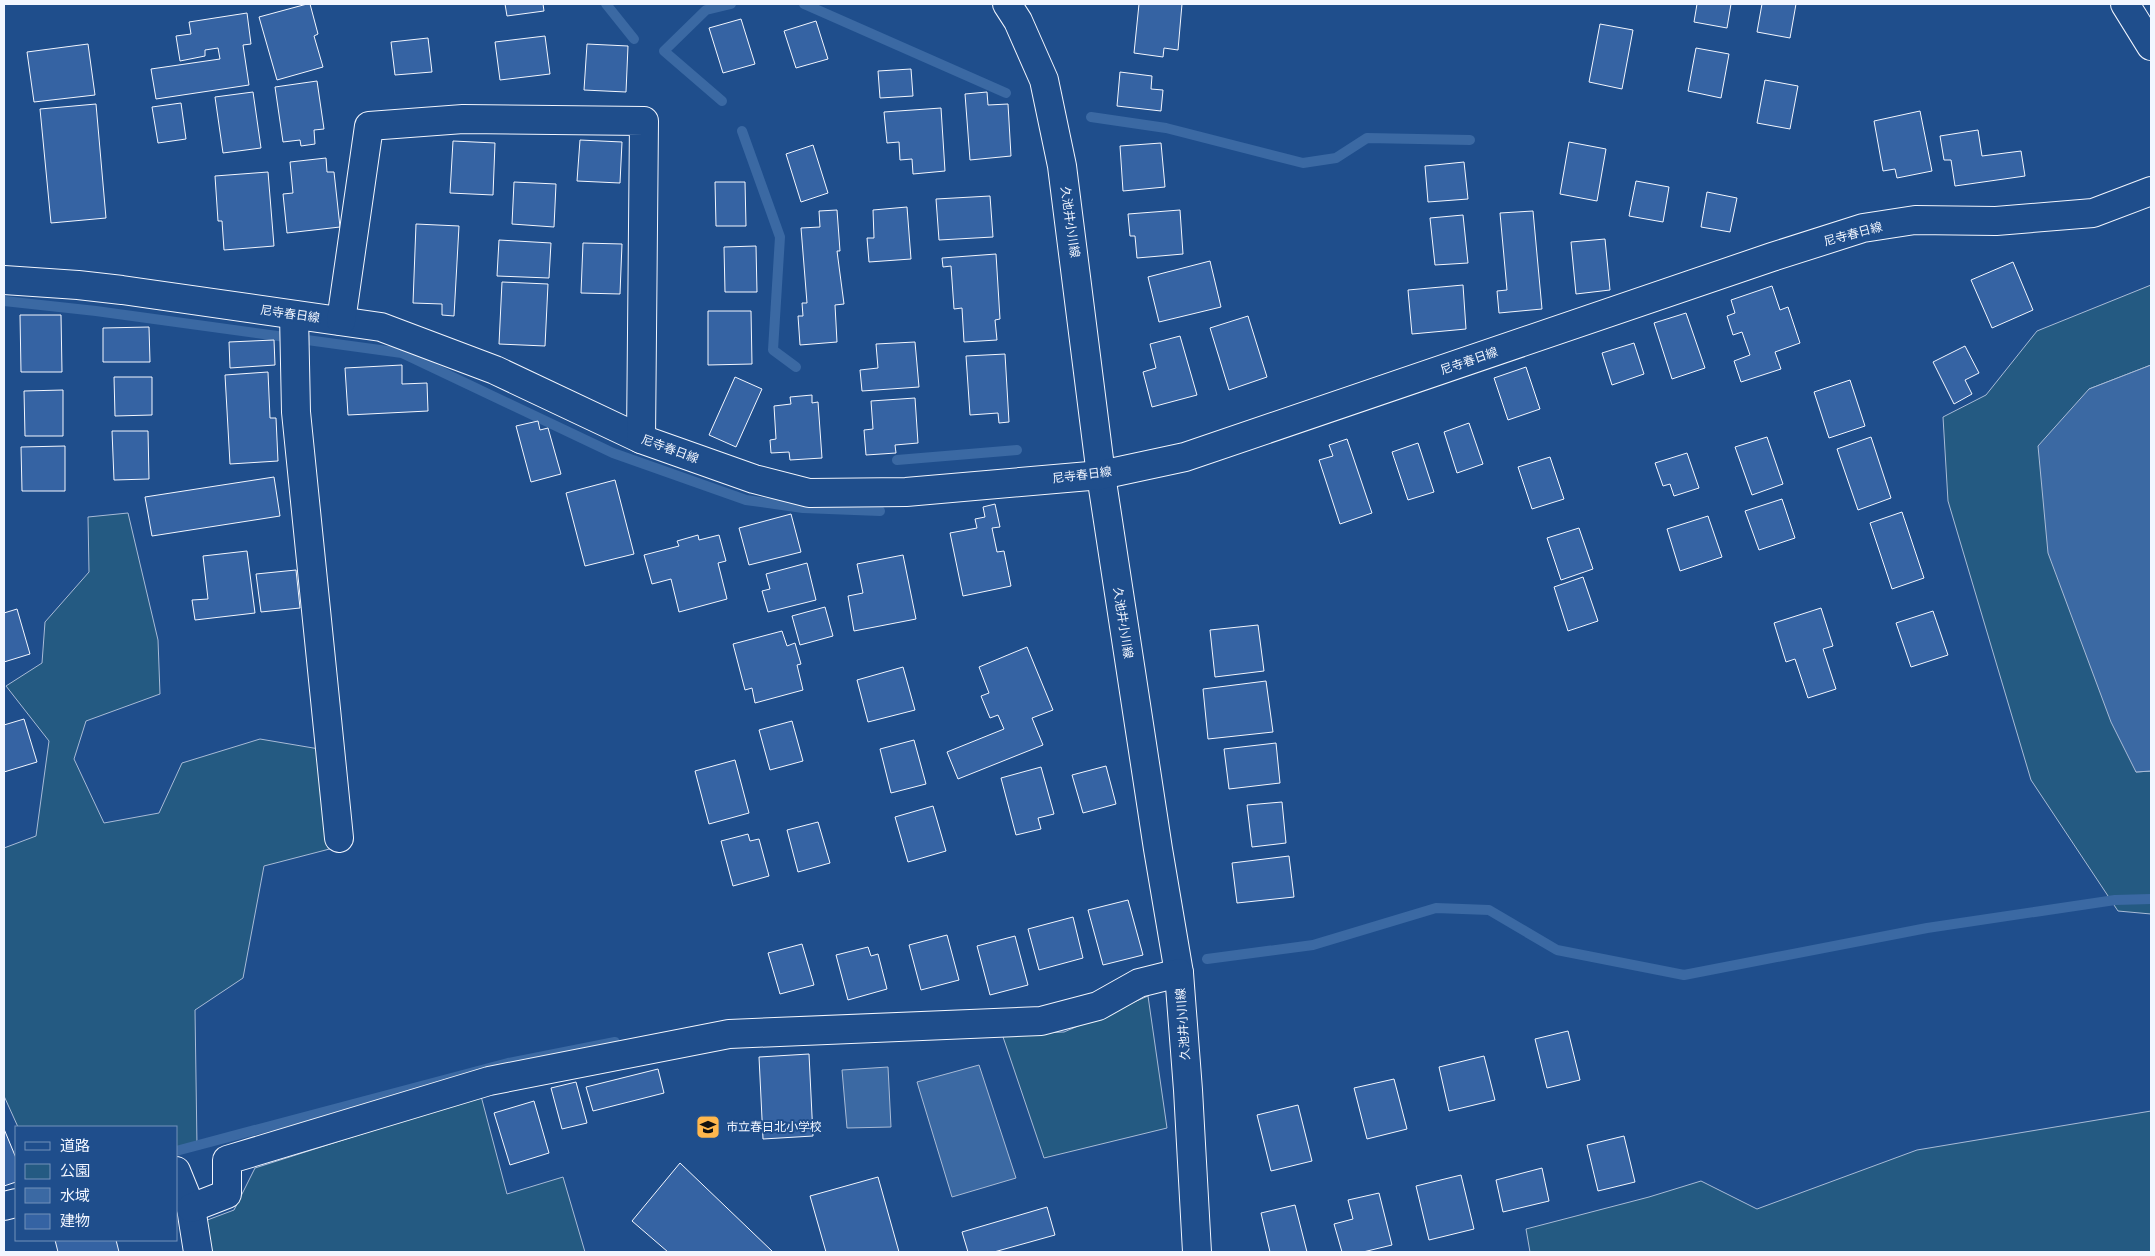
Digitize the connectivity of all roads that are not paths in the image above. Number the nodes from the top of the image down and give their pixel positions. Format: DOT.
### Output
graph roads {
  1 [pos="1007,4"];
  2 [pos="2125,4"];
  3 [pos="2151,46"];
  4 [pos="2151,191"];
  5 [pos="4,280"];
  6 [pos="294,315"];
  7 [pos="341,321"];
  8 [pos="641,439"];
  9 [pos="1101,475"];
  10 [pos="339,838"];
  11 [pos="1179,973"];
  12 [pos="178,1176"];
  13 [pos="191,1208"];
  14 [pos="198,1252"];
  15 [pos="1197,1252"];
  1 -- 9 [label="street, 久池井小川線"];
  2 -- 3 [label="street"];
  4 -- 9 [label="street, 尼寺春日線"];
  5 -- 6 [label="street, 尼寺春日線"];
  6 -- 7 [label="street, 尼寺春日線"];
  6 -- 10 [label="street"];
  7 -- 8 [label="street, 尼寺春日線"];
  7 -- 8 [label="street"];
  8 -- 9 [label="street, 尼寺春日線"];
  9 -- 11 [label="street, 久池井小川線"];
  11 -- 13 [label="street"];
  11 -- 15 [label="street, 久池井小川線"];
  12 -- 13 [label="street"];
  13 -- 14 [label="street"];
}
